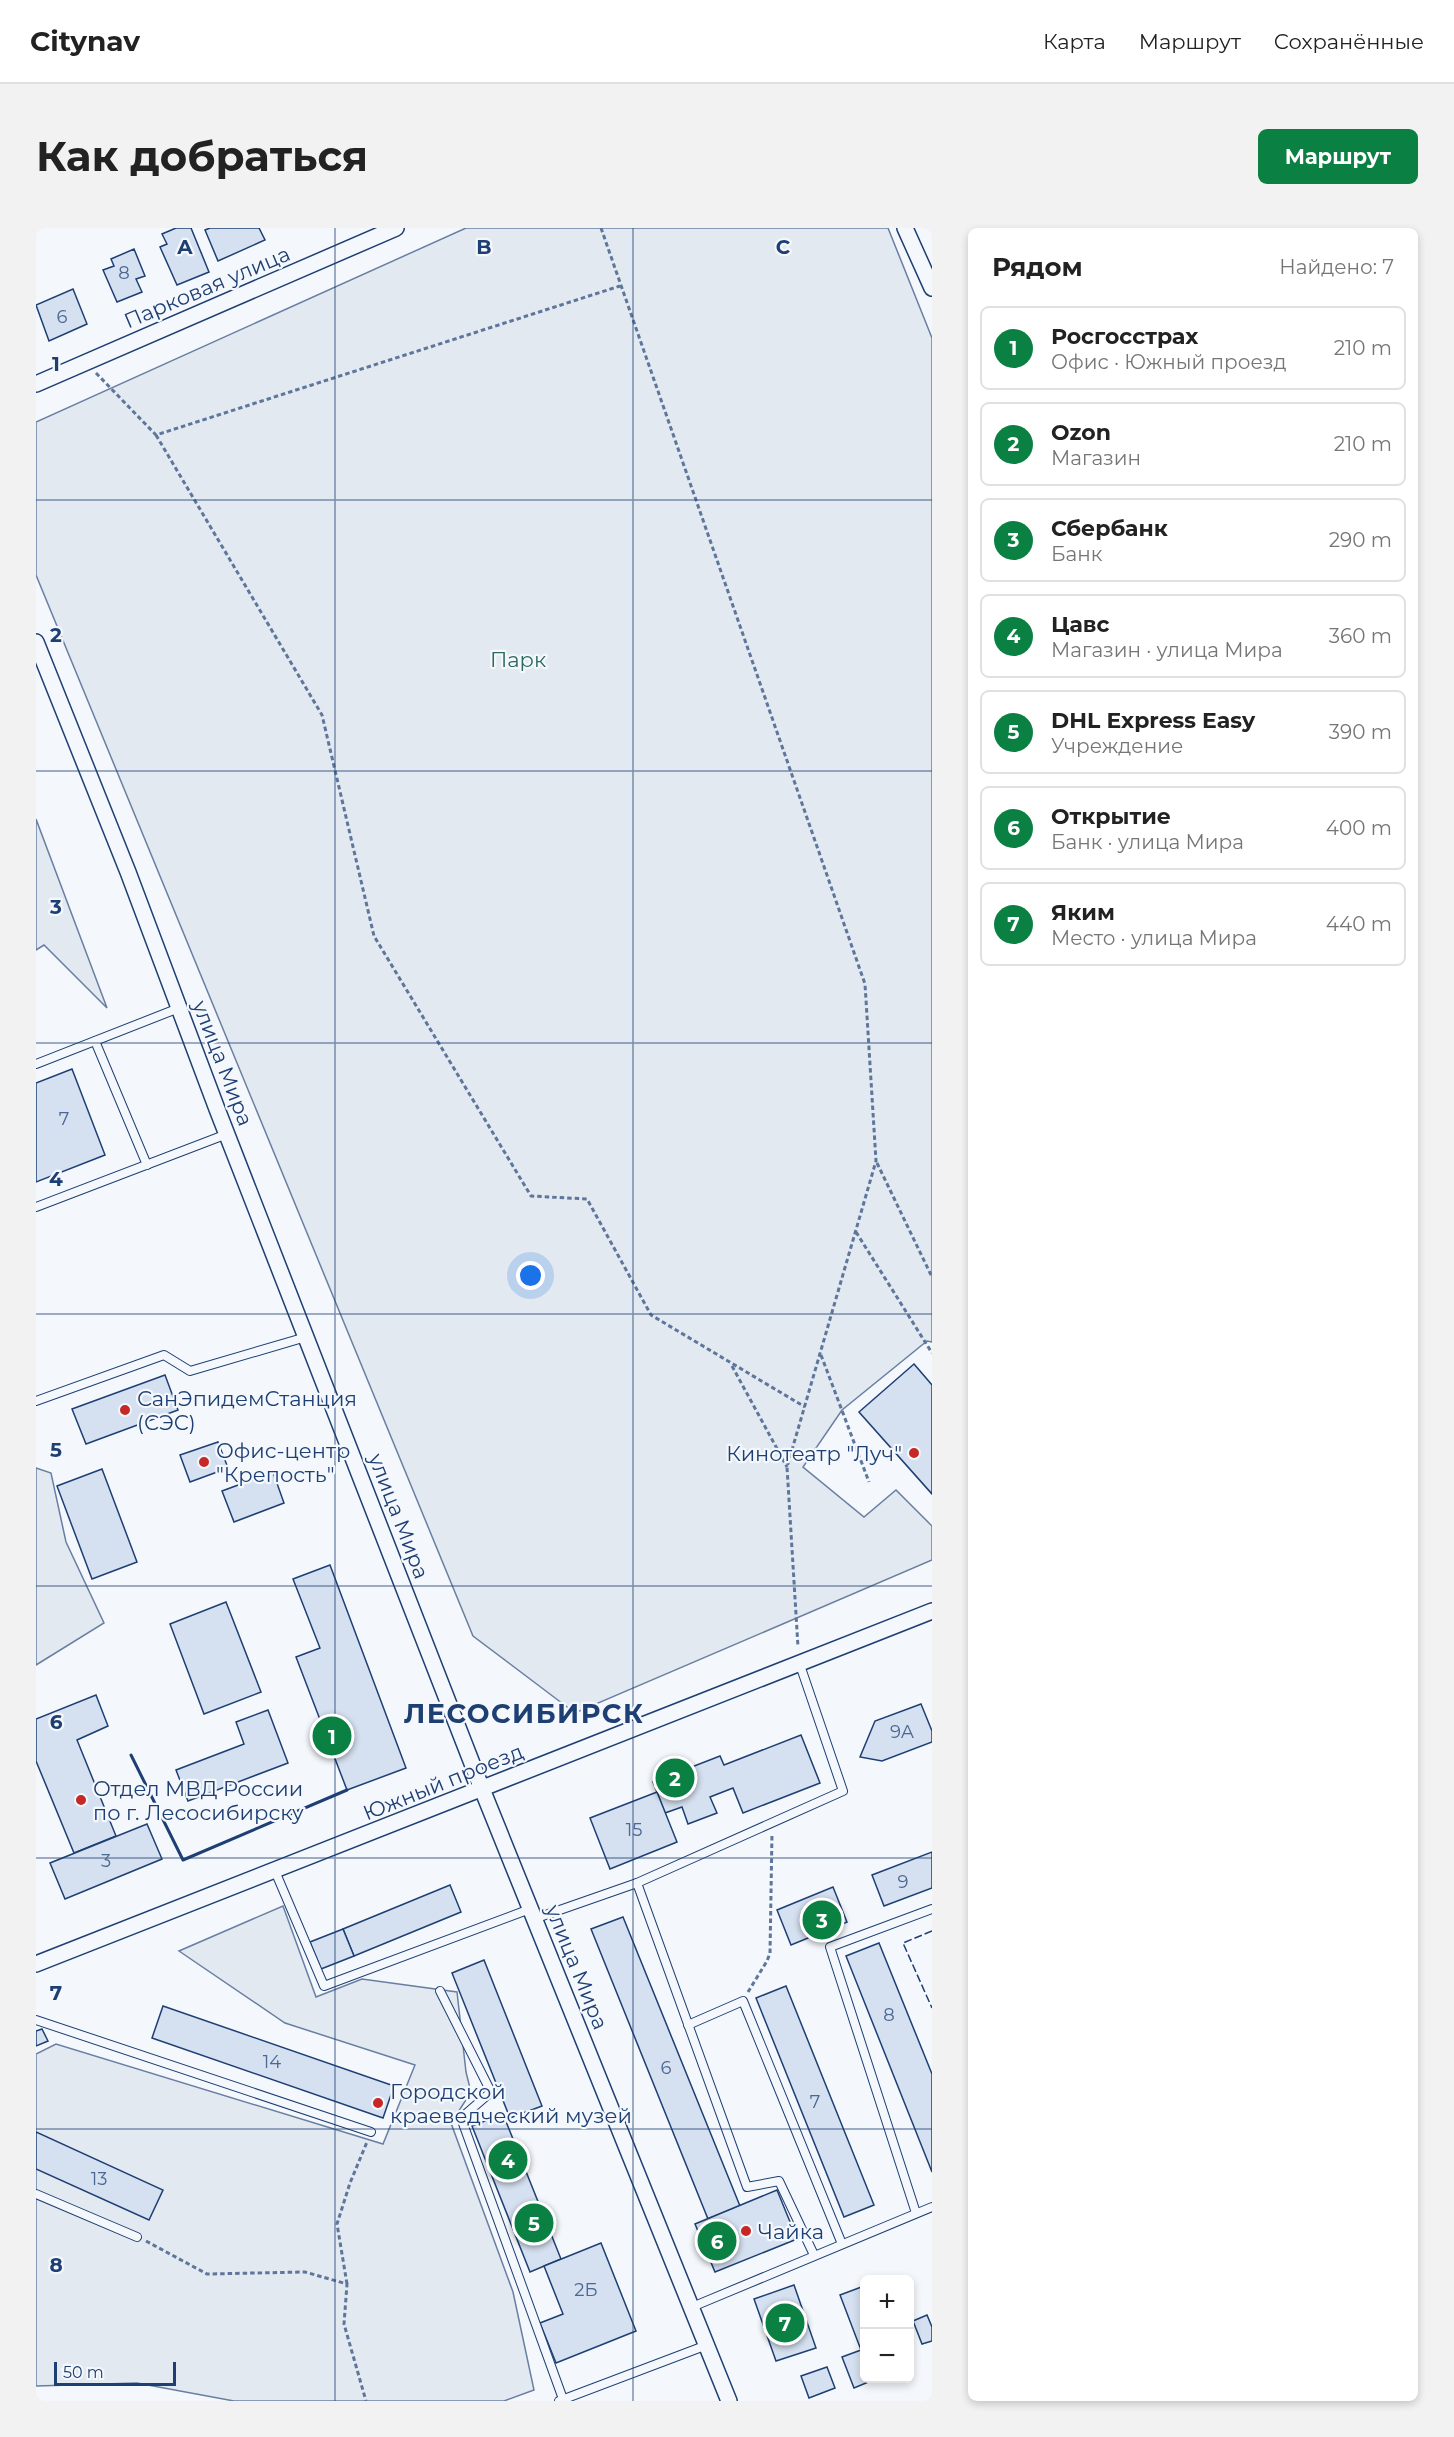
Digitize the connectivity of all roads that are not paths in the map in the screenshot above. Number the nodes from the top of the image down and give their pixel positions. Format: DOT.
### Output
graph roads {
  1 [pos="396,228"];
  2 [pos="905,228"];
  3 [pos="932,288"];
  4 [pos="36,384"];
  5 [pos="36,642"];
  6 [pos="179,1008"];
  7 [pos="95,1041"];
  8 [pos="36,1064"];
  9 [pos="227,1134"];
  10 [pos="147,1165"];
  11 [pos="36,1207"];
  12 [pos="308,1337"];
  13 [pos="36,1401"];
  14 [pos="932,1611"];
  15 [pos="799,1662"];
  16 [pos="482,1790"];
  17 [pos="275,1871"];
  18 [pos="637,1883"];
  19 [pos="932,1909"];
  20 [pos="532,1914"];
  21 [pos="36,1964"];
  22 [pos="440,1991"];
  23 [pos="36,2020"];
  24 [pos="688,2025"];
  25 [pos="371,2132"];
  26 [pos="36,2194"];
  27 [pos="932,2206"];
  28 [pos="916,2213"];
  29 [pos="137,2236"];
  30 [pos="842,2244"];
  31 [pos="814,2255"];
  32 [pos="692,2307"];
  33 [pos="707,2345"];
  34 [pos="561,2400"];
  35 [pos="729,2401"];
  1 -- 4 [label="street, Парковая улица"];
  2 -- 3 [label="street"];
  5 -- 6 [label="street, улица Мира"];
  6 -- 7 [label="lane"];
  6 -- 9 [label="street, улица Мира"];
  7 -- 8 [label="lane"];
  7 -- 10 [label="lane"];
  9 -- 10 [label="lane"];
  9 -- 12 [label="street, улица Мира"];
  10 -- 11 [label="lane"];
  12 -- 13 [label="lane"];
  12 -- 16 [label="street, улица Мира"];
  14 -- 15 [label="street, Южный проезд"];
  15 -- 16 [label="street, Южный проезд"];
  15 -- 18 [label="lane"];
  16 -- 17 [label="street, Южный проезд"];
  16 -- 20 [label="street, улица Мира"];
  17 -- 20 [label="lane"];
  17 -- 21 [label="street, Южный проезд"];
  18 -- 20 [label="lane"];
  18 -- 24 [label="lane"];
  19 -- 28 [label="lane"];
  20 -- 32 [label="street, улица Мира"];
  22 -- 34 [label="lane"];
  23 -- 25 [label="lane"];
  24 -- 30 [label="lane"];
  24 -- 31 [label="lane"];
  26 -- 29 [label="lane"];
  27 -- 28 [label="lane"];
  28 -- 30 [label="lane"];
  30 -- 31 [label="lane"];
  31 -- 32 [label="lane"];
  32 -- 33 [label="street, улица Мира"];
  33 -- 34 [label="lane"];
  33 -- 35 [label="street, улица Мира"];
}
